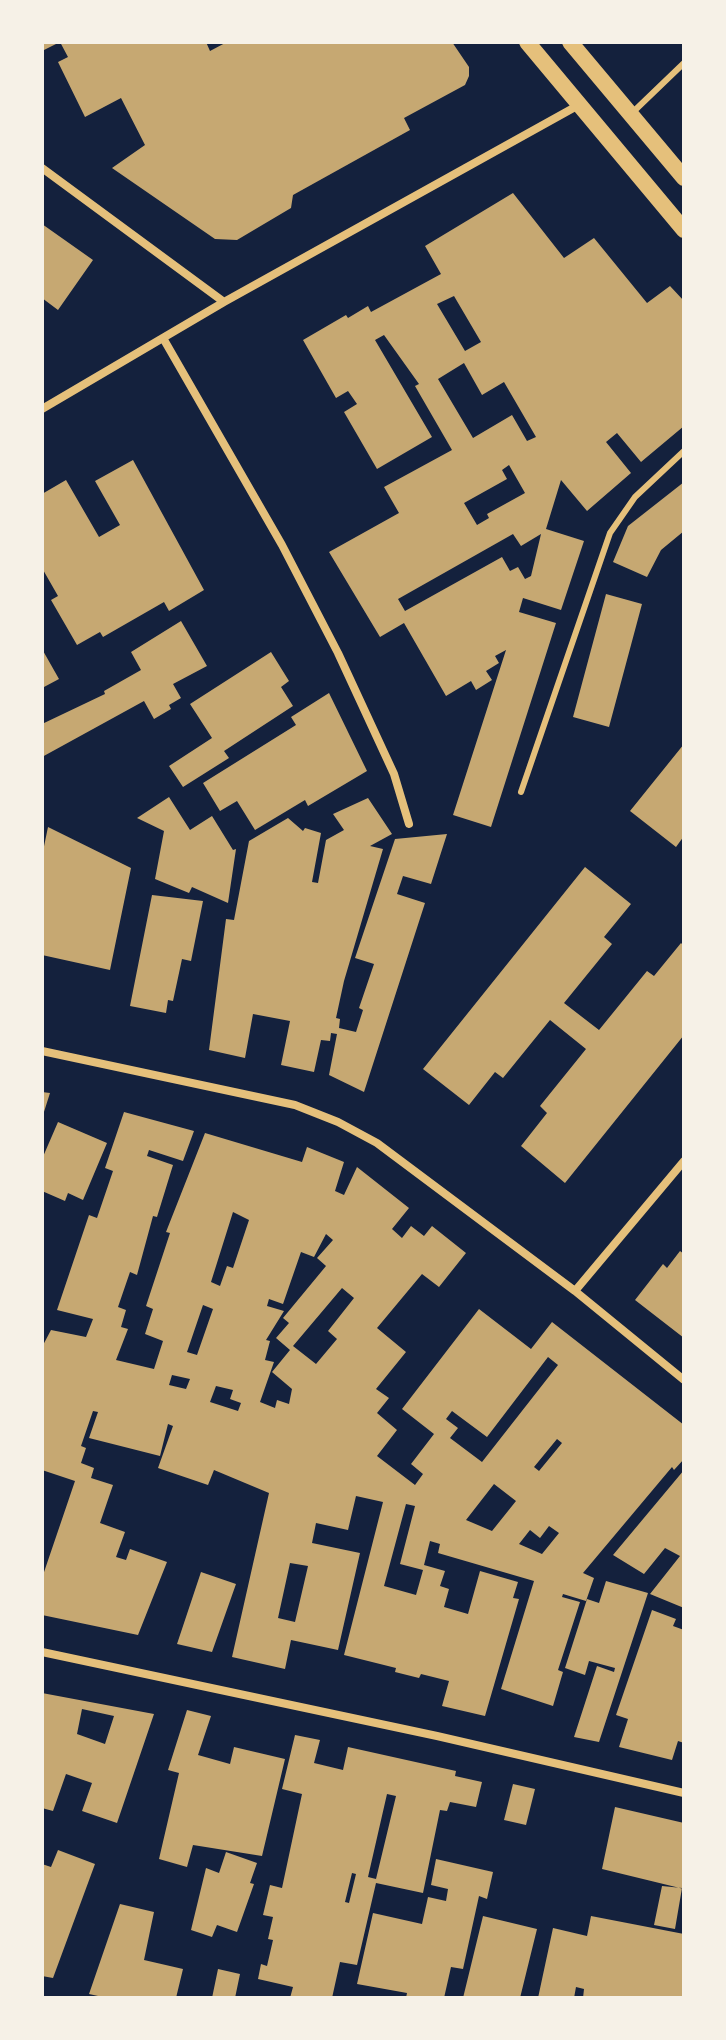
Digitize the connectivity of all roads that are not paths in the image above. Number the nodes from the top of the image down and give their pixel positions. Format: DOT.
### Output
graph roads {
  1 [pos="527,42"];
  2 [pos="570,42"];
  3 [pos="684,63"];
  4 [pos="577,106"];
  5 [pos="629,116"];
  6 [pos="42,168"];
  7 [pos="684,178"];
  8 [pos="684,230"];
  9 [pos="224,302"];
  10 [pos="163,338"];
  11 [pos="42,409"];
  12 [pos="684,451"];
  13 [pos="521,792"];
  14 [pos="409,824"];
  15 [pos="42,1051"];
  16 [pos="684,1161"];
  17 [pos="575,1291"];
  18 [pos="684,1380"];
  19 [pos="42,1652"];
  20 [pos="684,1793"];
  1 -- 4 [label="main road"];
  2 -- 5 [label="main road"];
  3 -- 5 [label="lane"];
  4 -- 8 [label="main road"];
  4 -- 9 [label="street"];
  5 -- 7 [label="main road"];
  6 -- 9 [label="street"];
  9 -- 10 [label="street"];
  10 -- 11 [label="street"];
  10 -- 14 [label="street"];
  12 -- 13 [label="lane"];
  15 -- 17 [label="street"];
  16 -- 17 [label="street"];
  17 -- 18 [label="street"];
  19 -- 20 [label="street"];
}
